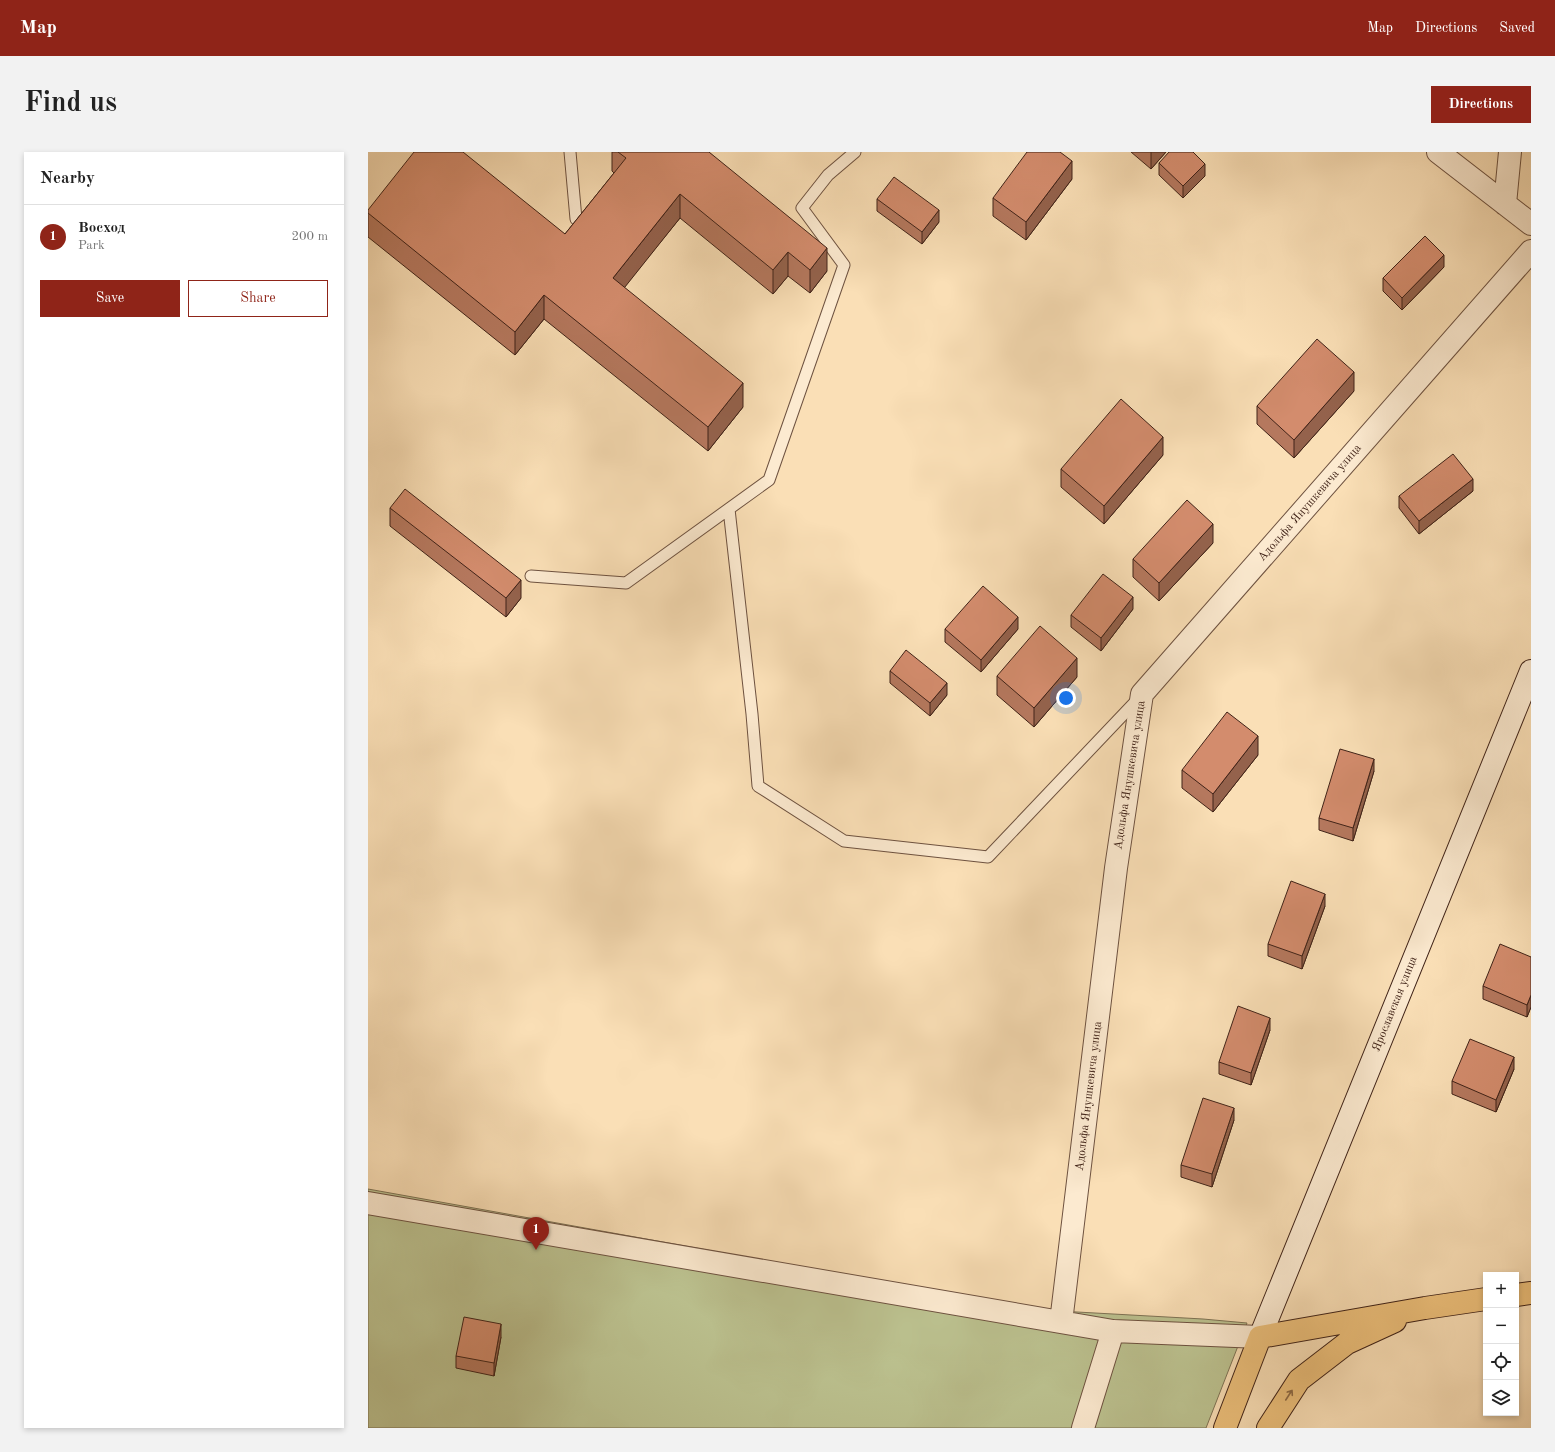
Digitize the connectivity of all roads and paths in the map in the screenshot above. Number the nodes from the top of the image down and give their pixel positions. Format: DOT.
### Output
graph roads {
  1 [pos="570,152"];
  2 [pos="855,152"];
  3 [pos="1438,152"];
  4 [pos="1510,152"];
  5 [pos="1505,204"];
  6 [pos="576,219"];
  7 [pos="1531,224"];
  8 [pos="1531,251"];
  9 [pos="729,509"];
  10 [pos="531,576"];
  11 [pos="1531,671"];
  12 [pos="1142,694"];
  13 [pos="368,1203"];
  14 [pos="1531,1293"];
  15 [pos="1519,1295"];
  16 [pos="1483,1299"];
  17 [pos="1425,1308"];
  18 [pos="1061,1322"];
  19 [pos="1113,1332"];
  20 [pos="1260,1337"];
  21 [pos="1083,1428"];
  22 [pos="1225,1428"];
  23 [pos="1268,1428"];
  1 -- 6 [label="lane"];
  2 -- 9 [label="lane"];
  3 -- 5 [label="street"];
  4 -- 5 [label="street"];
  5 -- 7 [label="street"];
  8 -- 12 [label="street, Адольфа Янушкевича улица"];
  9 -- 10 [label="lane"];
  9 -- 12 [label="lane"];
  11 -- 20 [label="street, Ярославская улица"];
  12 -- 18 [label="street, Адольфа Янушкевича улица"];
  13 -- 18 [label="street"];
  14 -- 15 [label="highway"];
  16 -- 17 [label="highway"];
  17 -- 20 [label="highway"];
  23 -- 17 [label="highway, one-way"];
  18 -- 19 [label="street"];
  19 -- 20 [label="street"];
  19 -- 21 [label="street"];
  20 -- 22 [label="highway"];
}
